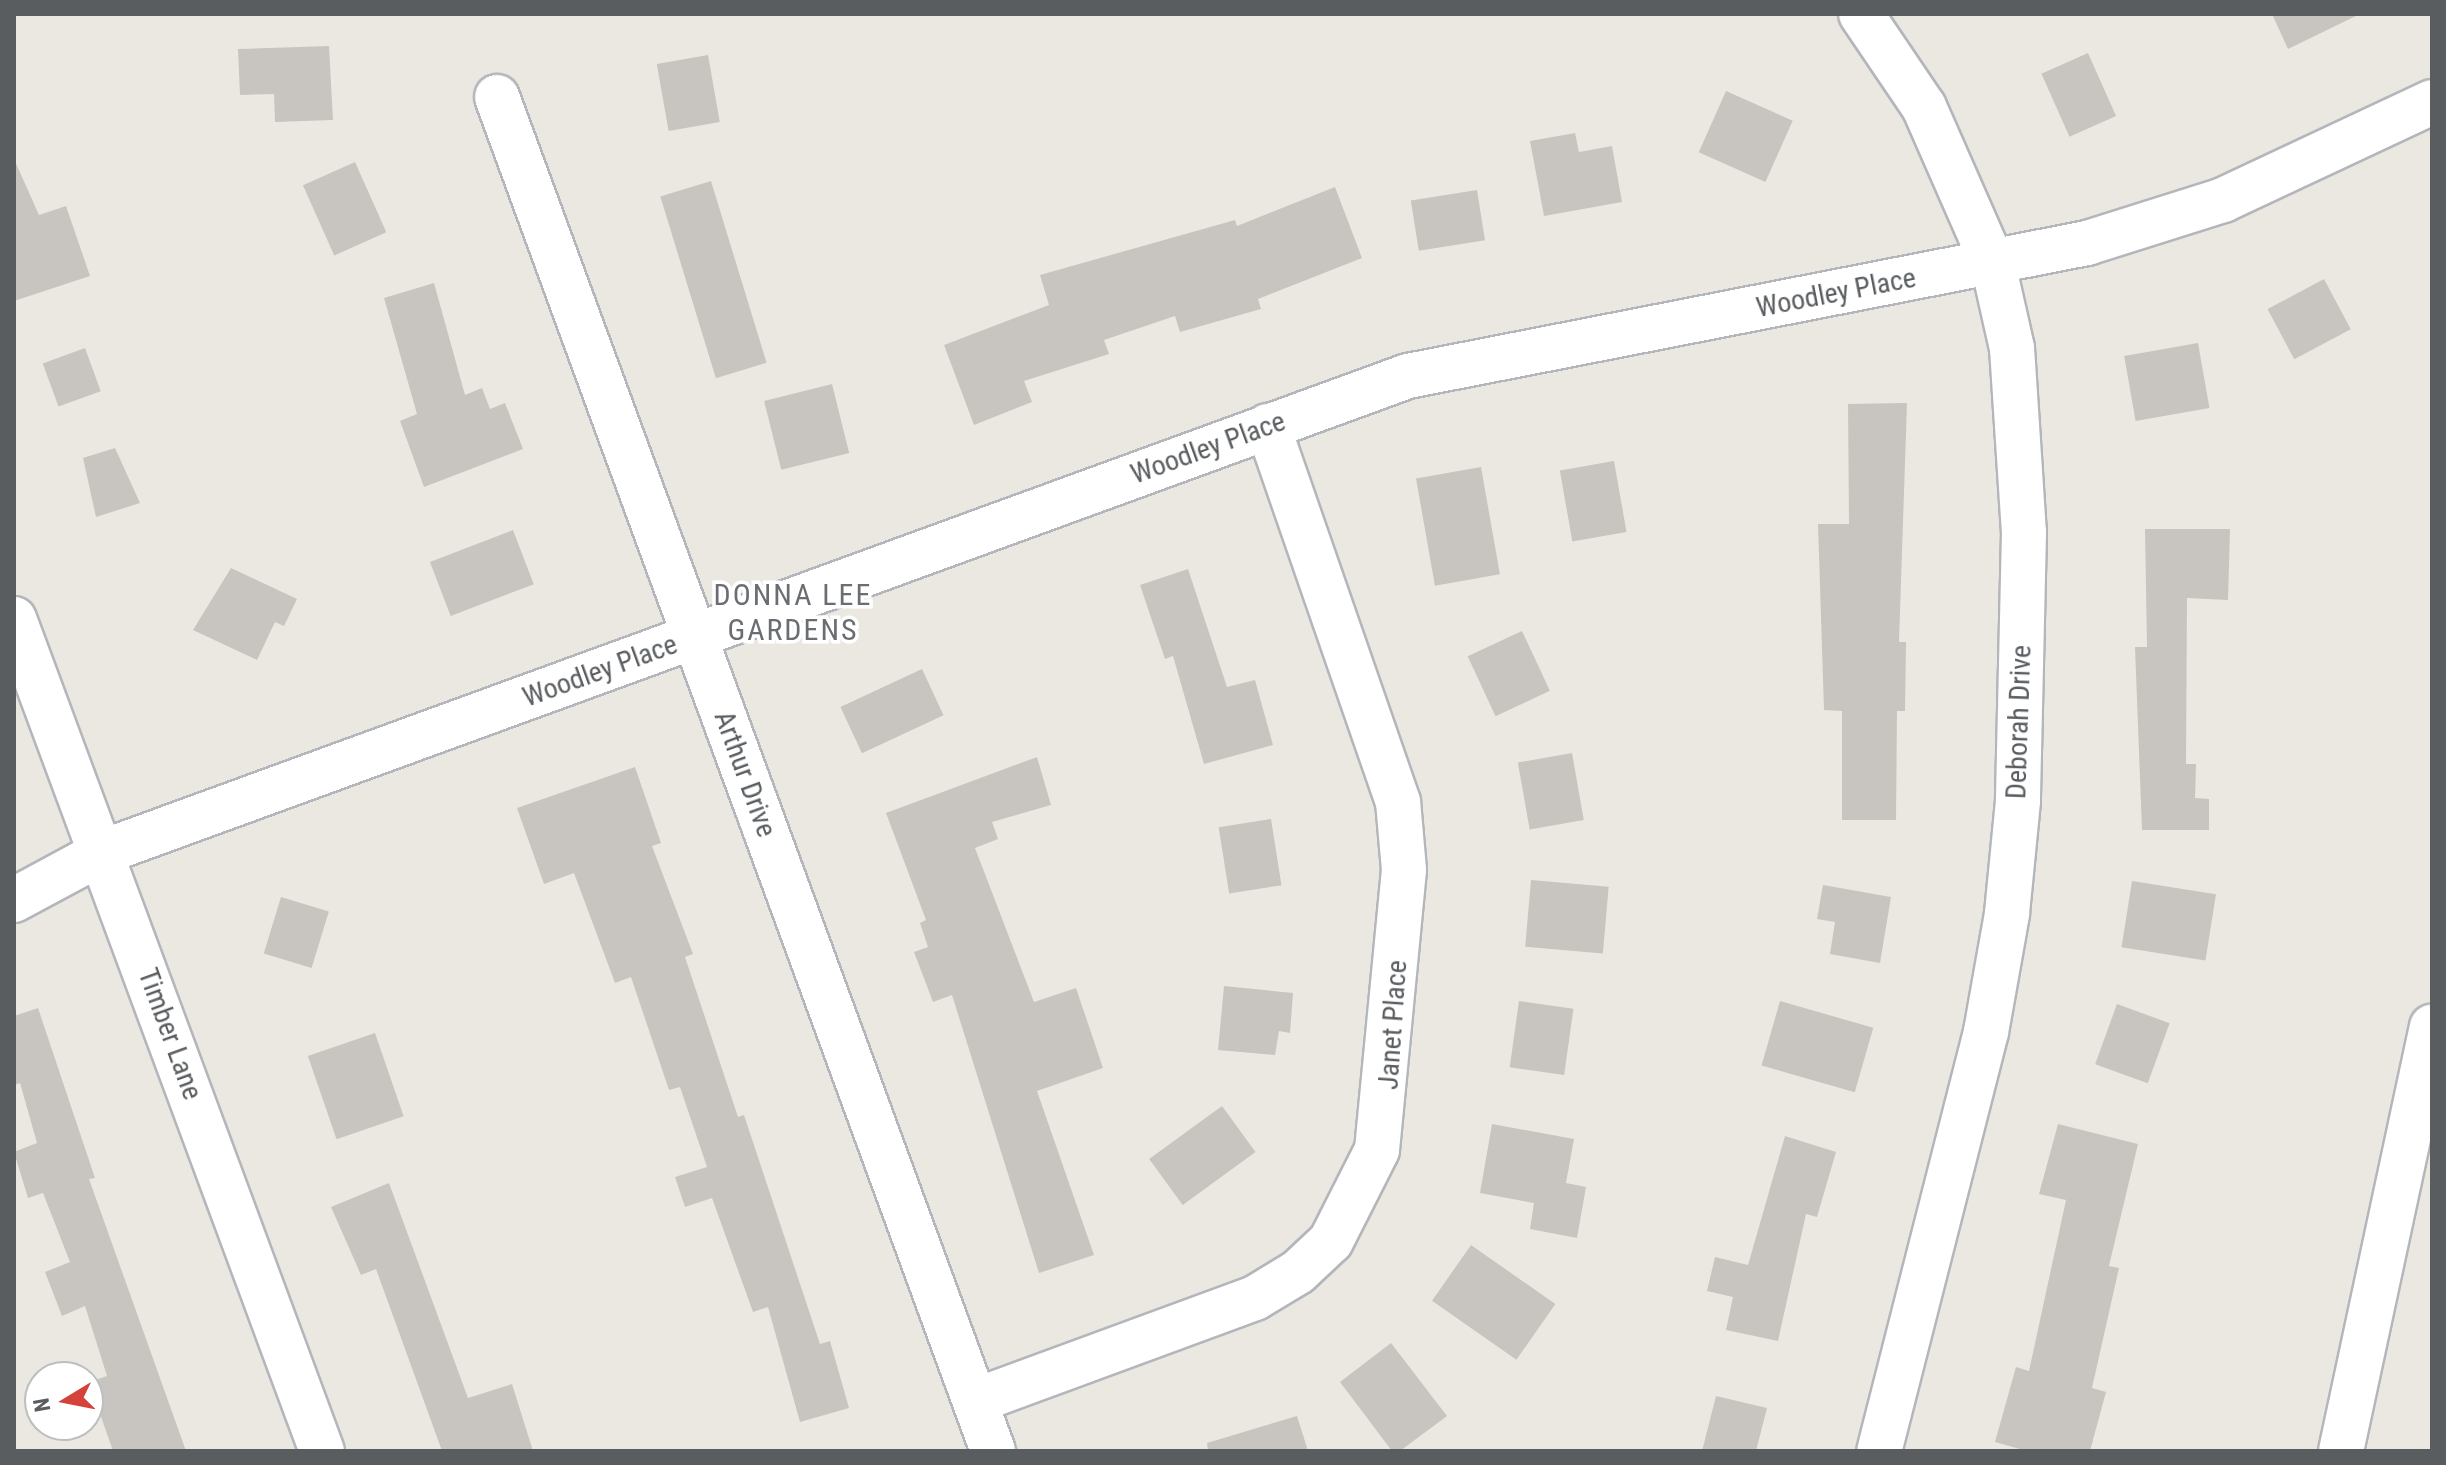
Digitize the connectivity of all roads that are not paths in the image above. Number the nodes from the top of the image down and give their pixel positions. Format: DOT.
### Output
graph roads {
  1 [pos="1861,14"];
  2 [pos="497,97"];
  3 [pos="2432,102"];
  4 [pos="1993,264"];
  5 [pos="1268,426"];
  6 [pos="14,619"];
  7 [pos="695,636"];
  8 [pos="103,852"];
  9 [pos="14,900"];
  10 [pos="2432,1027"];
  11 [pos="975,1401"];
  12 [pos="322,1451"];
  13 [pos="993,1451"];
  14 [pos="1879,1451"];
  15 [pos="2341,1451"];
  1 -- 4 [label="street, Deborah Drive"];
  2 -- 7 [label="street, Arthur Drive"];
  3 -- 4 [label="street, Woodley Place"];
  4 -- 5 [label="street, Woodley Place"];
  4 -- 14 [label="street, Deborah Drive"];
  5 -- 7 [label="street, Woodley Place"];
  5 -- 11 [label="street, Janet Place"];
  6 -- 8 [label="street, Timber Lane"];
  7 -- 8 [label="street, Woodley Place"];
  7 -- 11 [label="street, Arthur Drive"];
  8 -- 9 [label="street, Woodley Place"];
  8 -- 12 [label="street, Timber Lane"];
  10 -- 15 [label="street"];
  11 -- 13 [label="street, Arthur Drive"];
}
